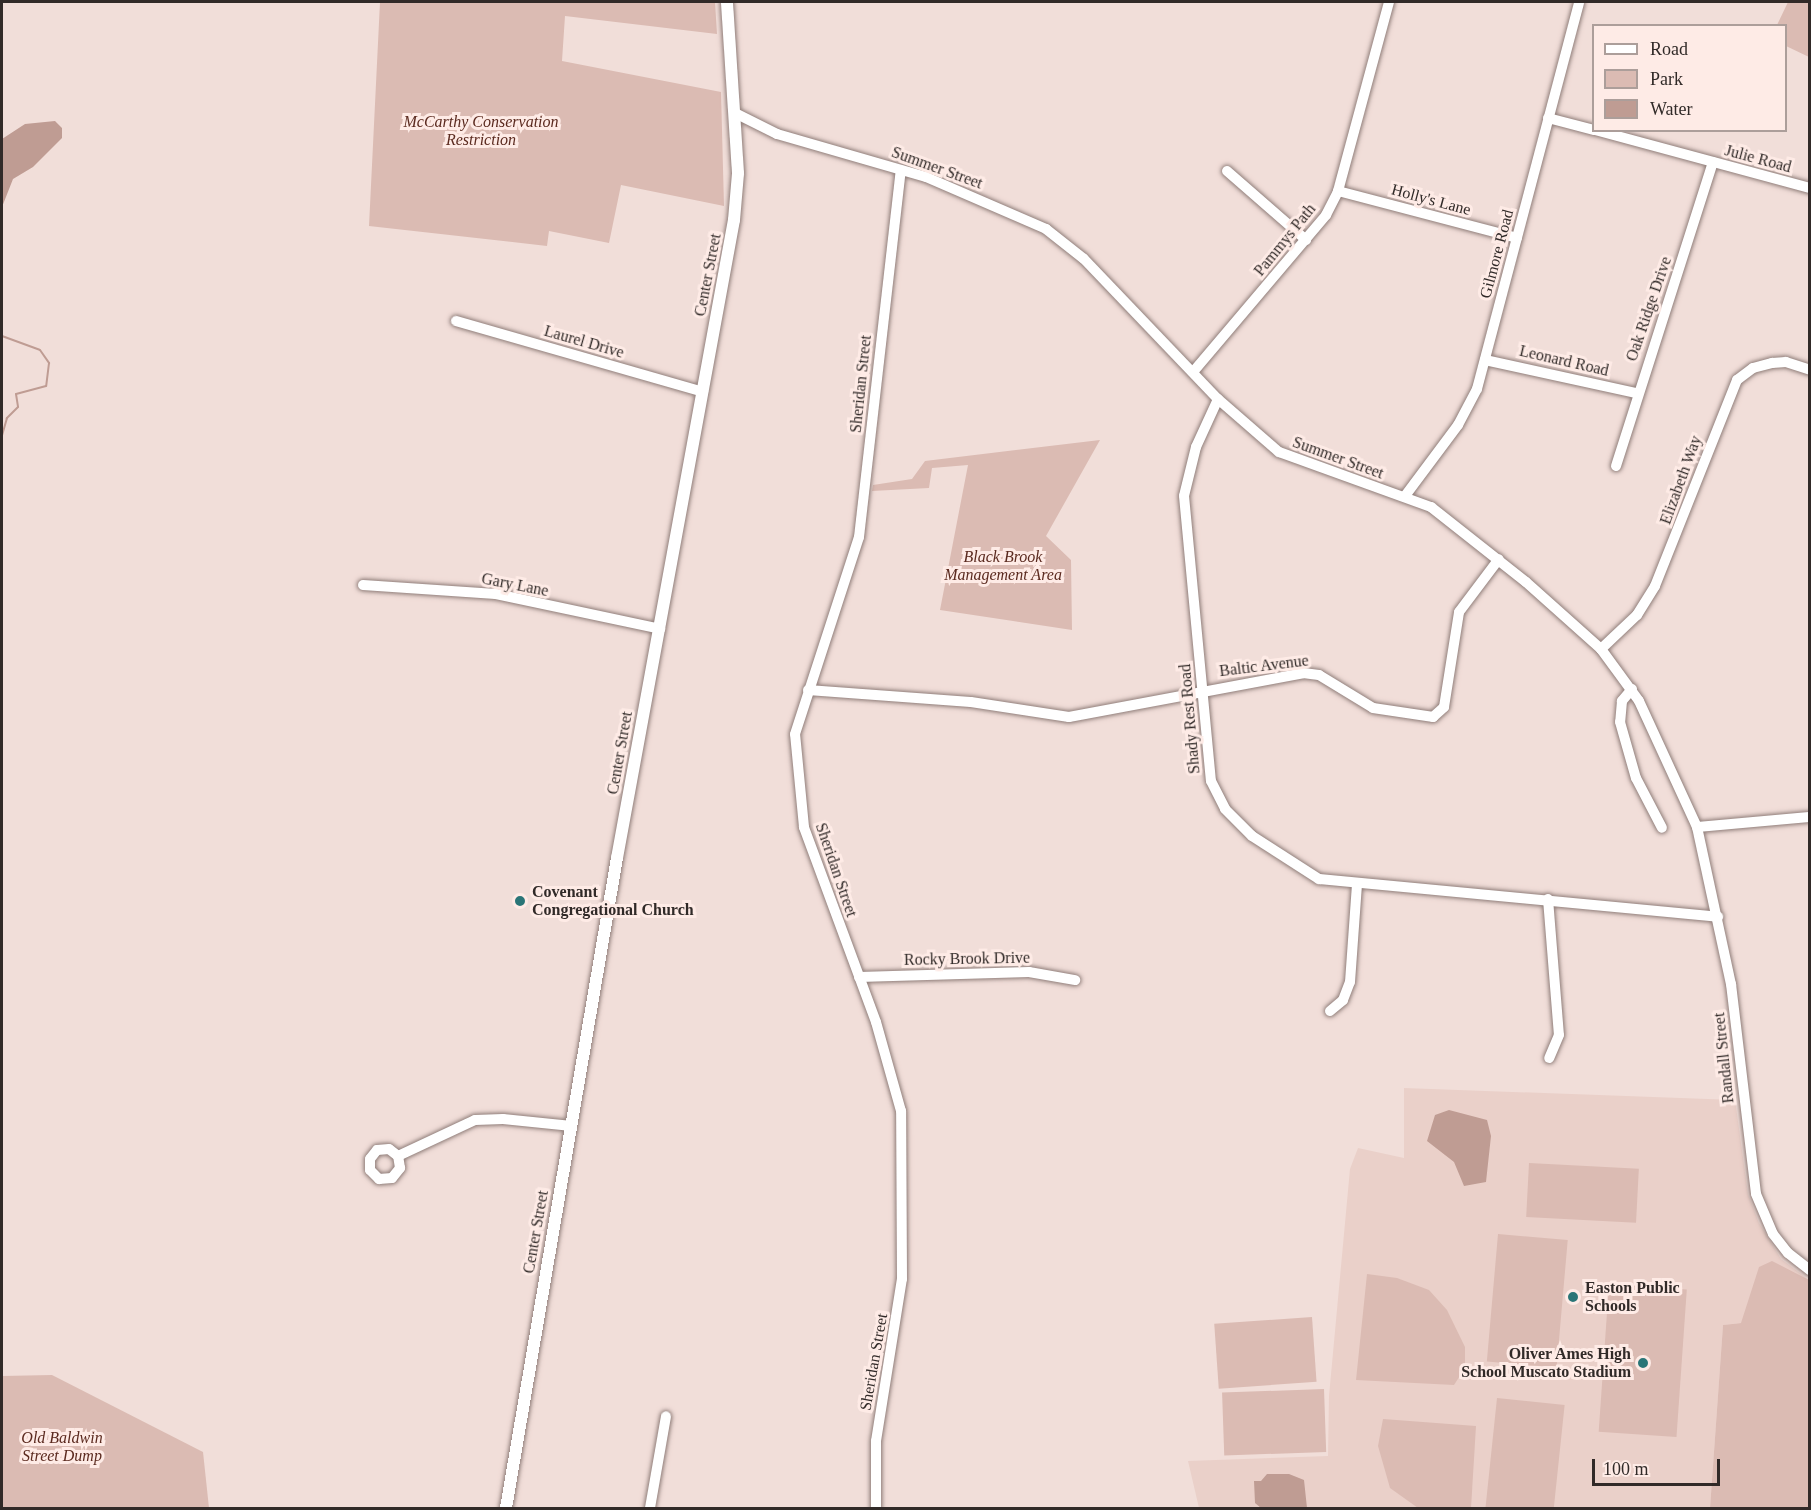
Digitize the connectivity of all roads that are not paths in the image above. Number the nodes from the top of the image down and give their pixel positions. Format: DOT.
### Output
graph roads {
  1 [pos="727,2"];
  2 [pos="1389,2"];
  3 [pos="1579,2"];
  4 [pos="735,113"];
  5 [pos="1548,118"];
  6 [pos="1592,129"];
  7 [pos="1601,132"];
  8 [pos="1713,162"];
  9 [pos="901,170"];
  10 [pos="1227,171"];
  11 [pos="1809,188"];
  12 [pos="1338,191"];
  13 [pos="1517,238"];
  14 [pos="1306,240"];
  15 [pos="456,321"];
  16 [pos="1485,360"];
  17 [pos="1809,370"];
  18 [pos="1193,372"];
  19 [pos="703,392"];
  20 [pos="1636,393"];
  21 [pos="1218,399"];
  22 [pos="1616,466"];
  23 [pos="1405,496"];
  24 [pos="1499,559"];
  25 [pos="363,585"];
  26 [pos="660,629"];
  27 [pos="1601,649"];
  28 [pos="1632,689"];
  29 [pos="808,690"];
  30 [pos="1202,690"];
  31 [pos="1809,817"];
  32 [pos="1697,827"];
  33 [pos="1662,828"];
  34 [pos="1358,885"];
  35 [pos="1548,899"];
  36 [pos="1718,917"];
  37 [pos="859,976"];
  38 [pos="1075,980"];
  39 [pos="1330,1011"];
  40 [pos="1549,1058"];
  41 [pos="572,1126"];
  42 [pos="398,1156"];
  43 [pos="1809,1270"];
  44 [pos="666,1416"];
  45 [pos="506,1509"];
  46 [pos="650,1509"];
  47 [pos="876,1509"];
  1 -- 4 [label="main road, Center Street"];
  2 -- 12 [label="street, Pammys Path"];
  3 -- 5 [label="street, Gilmore Road"];
  4 -- 9 [label="street, Summer Street"];
  4 -- 19 [label="main road, Center Street"];
  5 -- 6 [label="street, Julie Road"];
  5 -- 13 [label="street, Gilmore Road"];
  7 -- 8 [label="street, Julie Road"];
  8 -- 11 [label="street, Julie Road"];
  8 -- 20 [label="street, Oak Ridge Drive"];
  9 -- 18 [label="street, Summer Street"];
  9 -- 29 [label="street, Sheridan Street"];
  10 -- 14 [label="street"];
  12 -- 13 [label="street, Holly's Lane"];
  12 -- 14 [label="street, Pammys Path"];
  13 -- 16 [label="street, Gilmore Road"];
  14 -- 18 [label="street, Pammys Path"];
  15 -- 19 [label="street, Laurel Drive"];
  16 -- 20 [label="street, Leonard Road"];
  16 -- 23 [label="street, Gilmore Road"];
  17 -- 27 [label="street, Elizabeth Way"];
  18 -- 21 [label="street, Summer Street"];
  19 -- 26 [label="main road, Center Street"];
  20 -- 22 [label="street, Oak Ridge Drive"];
  21 -- 23 [label="street, Summer Street"];
  21 -- 30 [label="street, Shady Rest Road"];
  23 -- 24 [label="street, Summer Street"];
  24 -- 27 [label="street, Summer Street"];
  24 -- 30 [label="street, Baltic Avenue"];
  25 -- 26 [label="street, Gary Lane"];
  26 -- 41 [label="main road, Center Street"];
  27 -- 28 [label="street, Summer Street"];
  28 -- 32 [label="street, Summer Street"];
  28 -- 33 [label="street"];
  29 -- 30 [label="street, Baltic Avenue"];
  29 -- 37 [label="street, Sheridan Street"];
  30 -- 34 [label="street, Shady Rest Road"];
  31 -- 32 [label="street"];
  32 -- 36 [label="street, Randall Street"];
  34 -- 35 [label="street, Shady Rest Road"];
  34 -- 39 [label="street"];
  35 -- 36 [label="street, Shady Rest Road"];
  35 -- 40 [label="street"];
  36 -- 43 [label="street, Randall Street"];
  37 -- 38 [label="street, Rocky Brook Drive"];
  37 -- 47 [label="street, Sheridan Street"];
  41 -- 42 [label="street"];
  41 -- 45 [label="main road, Center Street"];
  44 -- 46 [label="street"];
}
